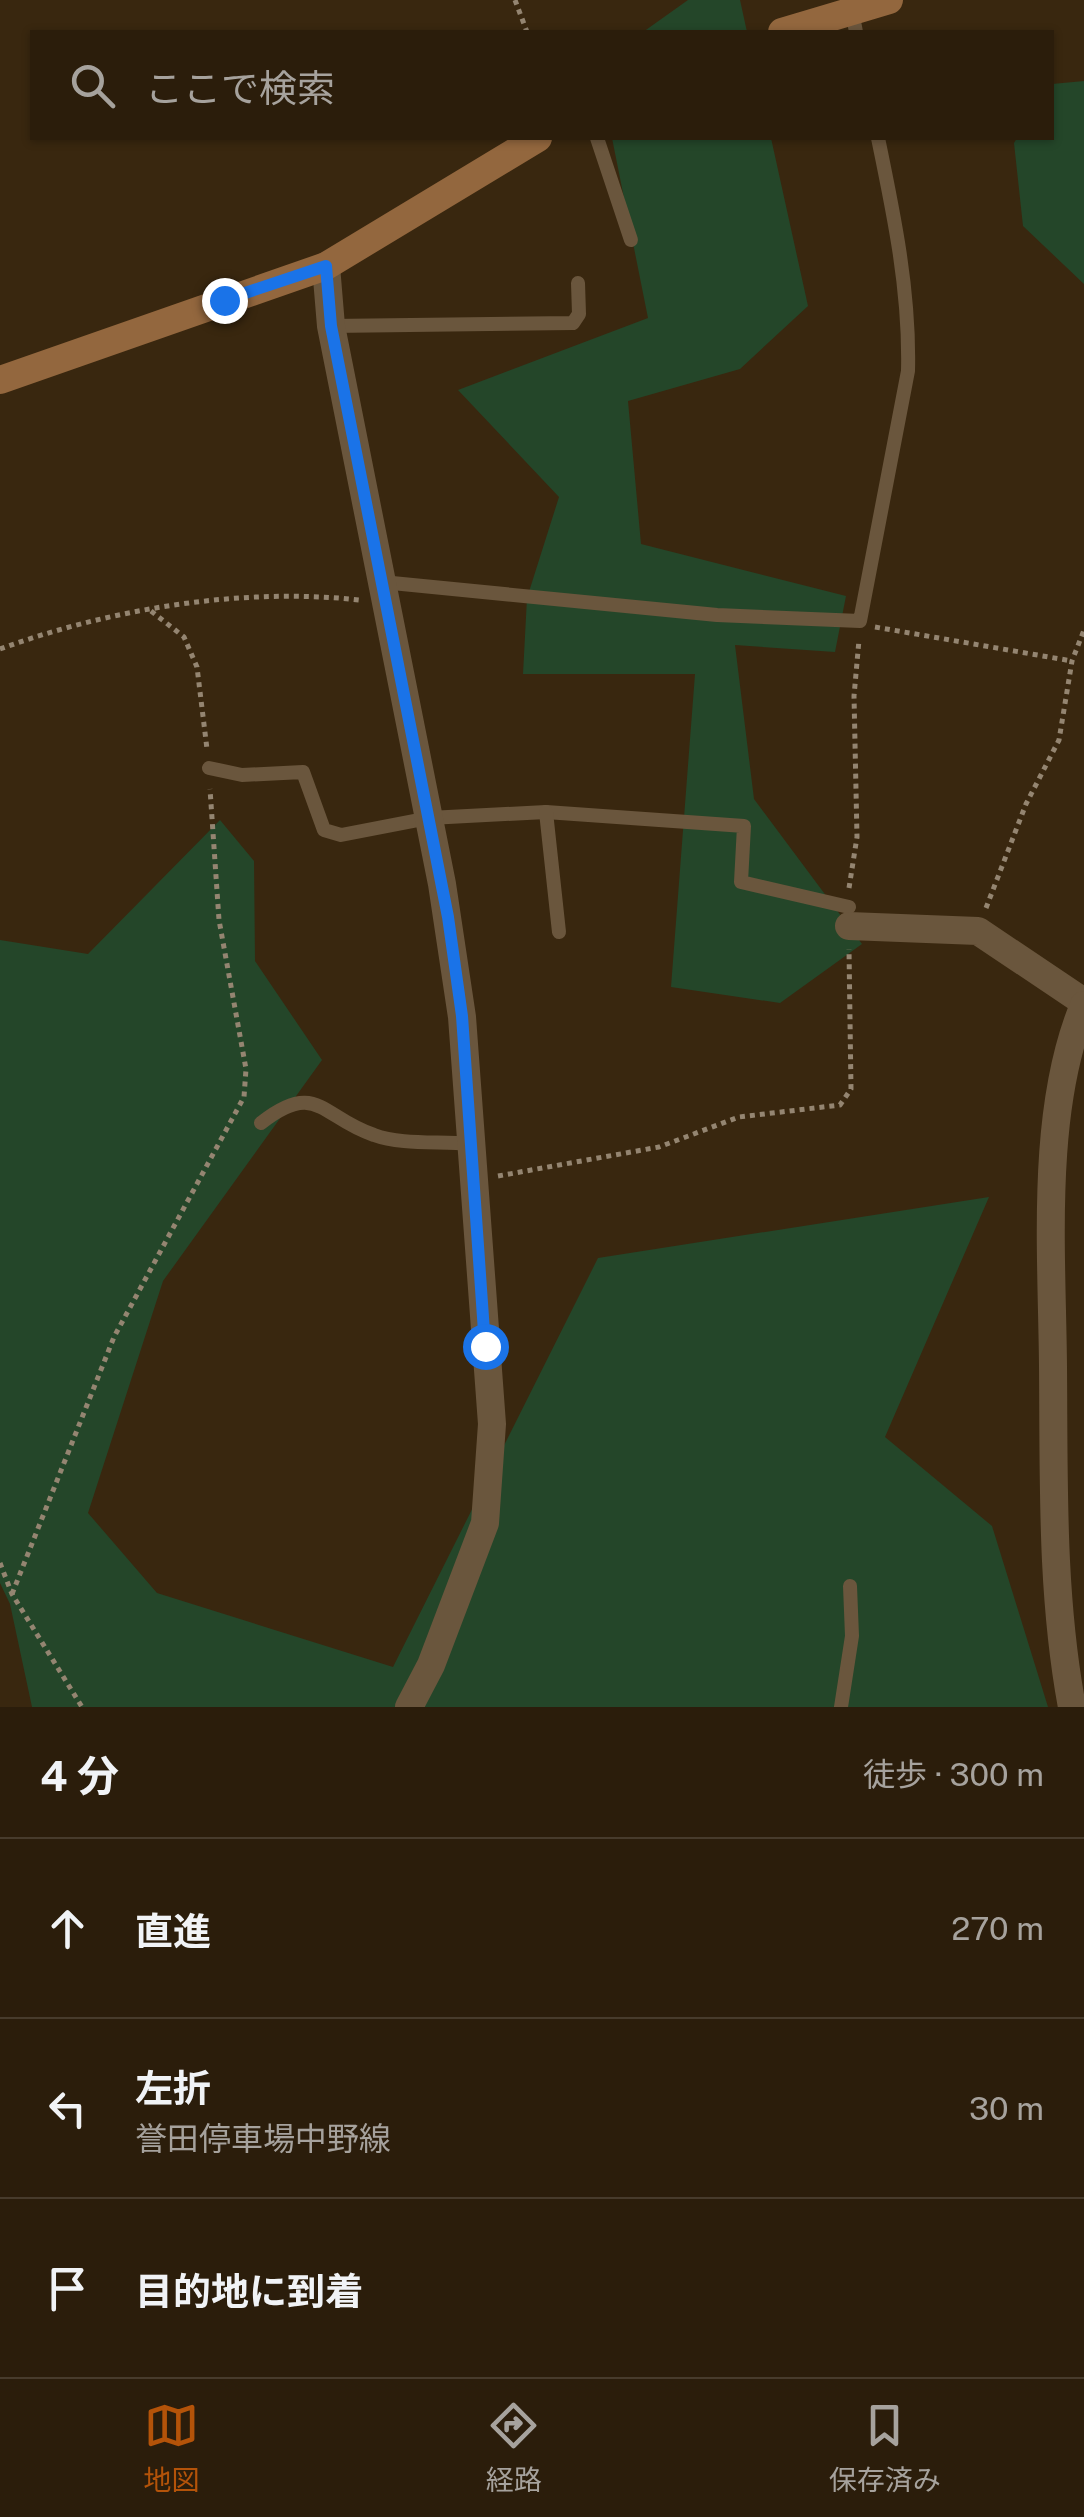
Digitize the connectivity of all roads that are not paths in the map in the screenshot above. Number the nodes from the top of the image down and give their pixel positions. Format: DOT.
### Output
graph roads {
  1 [pos="889,0"];
  2 [pos="854,22"];
  3 [pos="796,30"];
  4 [pos="535,140"];
  5 [pos="599,140"];
  6 [pos="878,140"];
  7 [pos="631,240"];
  8 [pos="326,266"];
  9 [pos="578,284"];
  10 [pos="331,326"];
  11 [pos="0,380"];
  12 [pos="384,593"];
  13 [pos="208,768"];
  14 [pos="546,812"];
  15 [pos="429,818"];
  16 [pos="849,916"];
  17 [pos="559,932"];
  18 [pos="1084,1004"];
  19 [pos="262,1123"];
  20 [pos="469,1144"];
  21 [pos="850,1586"];
  22 [pos="409,1707"];
  23 [pos="841,1707"];
  24 [pos="1072,1707"];
  1 -- 2 [label="main road"];
  2 -- 3 [label="main road"];
  4 -- 8 [label="main road"];
  5 -- 7 [label="lane"];
  6 -- 12 [label="lane"];
  8 -- 10 [label="street"];
  8 -- 11 [label="main road"];
  9 -- 10 [label="lane"];
  10 -- 12 [label="street"];
  12 -- 15 [label="street"];
  13 -- 15 [label="lane"];
  14 -- 15 [label="lane"];
  14 -- 16 [label="lane"];
  14 -- 17 [label="lane"];
  15 -- 20 [label="street"];
  16 -- 18 [label="street"];
  18 -- 24 [label="street"];
  19 -- 20 [label="lane"];
  20 -- 22 [label="street"];
  21 -- 23 [label="lane"];
}
